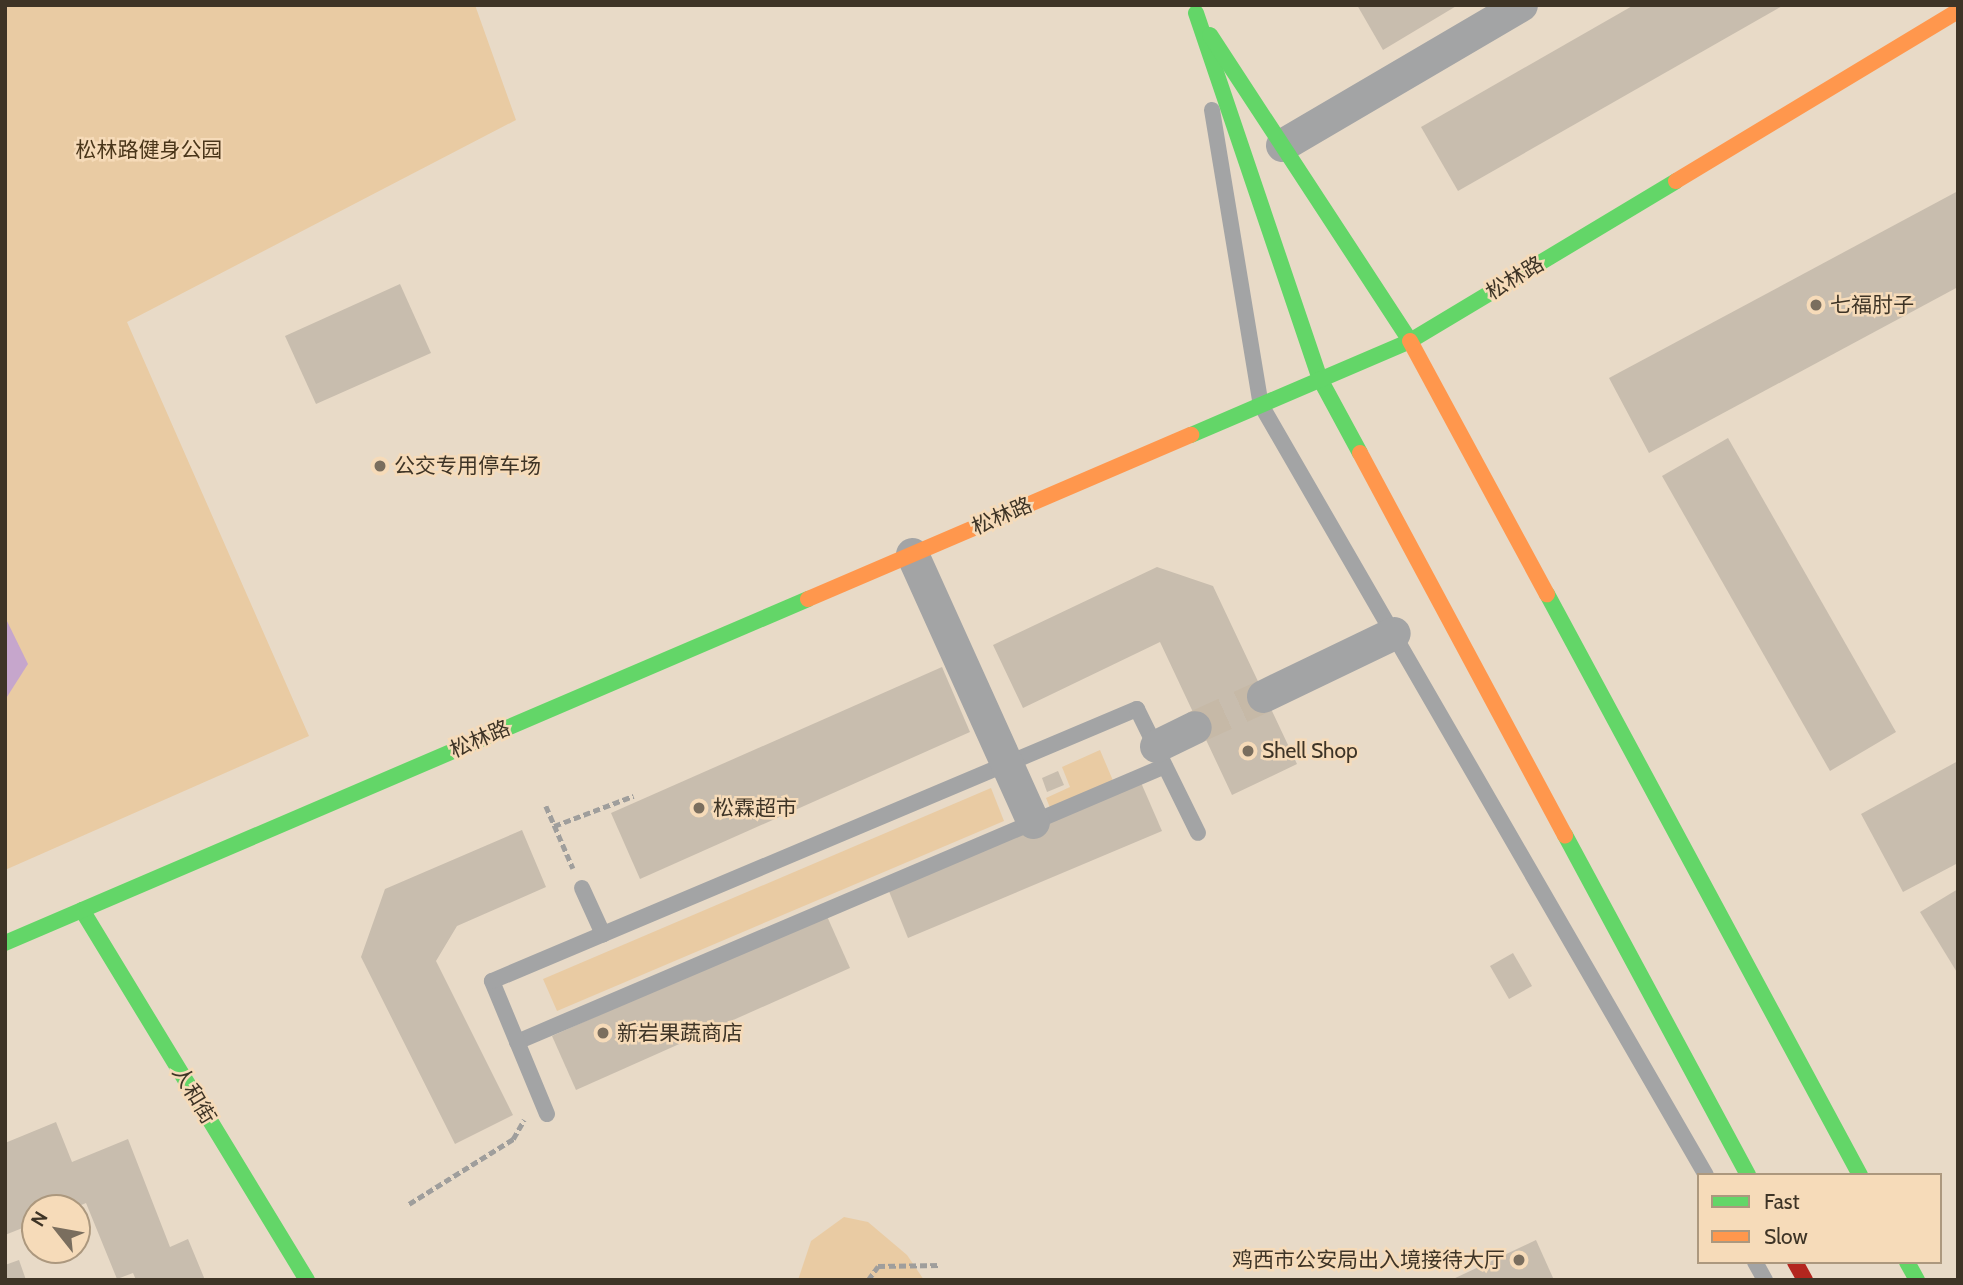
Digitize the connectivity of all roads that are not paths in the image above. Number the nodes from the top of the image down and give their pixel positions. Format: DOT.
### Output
graph roads {
  1 [pos="1521,5"];
  2 [pos="1193,9"];
  3 [pos="1958,11"];
  4 [pos="1282,145"];
  5 [pos="1410,341"];
  6 [pos="1320,379"];
  7 [pos="1261,405"];
  8 [pos="912,554"];
  9 [pos="1394,633"];
  10 [pos="1263,696"];
  11 [pos="1195,727"];
  12 [pos="1161,756"];
  13 [pos="1007,764"];
  14 [pos="1033,822"];
  15 [pos="1198,833"];
  16 [pos="582,888"];
  17 [pos="82,910"];
  18 [pos="603,934"];
  19 [pos="5,943"];
  20 [pos="517,1042"];
  21 [pos="547,1114"];
  22 [pos="1705,1173"];
  23 [pos="1747,1173"];
  24 [pos="1859,1173"];
  25 [pos="1756,1264"];
  26 [pos="1796,1264"];
  27 [pos="1908,1264"];
  28 [pos="307,1280"];
  29 [pos="1765,1280"];
  30 [pos="1805,1280"];
  31 [pos="1917,1280"];
  1 -- 4 [label="street"];
  2 -- 4 [label="street"];
  2 -- 6 [label="street"];
  2 -- 7 [label="lane"];
  3 -- 5 [label="street, 松林路"];
  4 -- 5 [label="street"];
  5 -- 6 [label="street, 松林路"];
  5 -- 24 [label="street"];
  6 -- 7 [label="street, 松林路"];
  6 -- 23 [label="street"];
  7 -- 8 [label="street, 松林路"];
  7 -- 9 [label="lane"];
  8 -- 13 [label="street"];
  8 -- 17 [label="street, 松林路"];
  9 -- 10 [label="street"];
  9 -- 22 [label="lane"];
  11 -- 12 [label="street"];
  12 -- 13 [label="lane"];
  12 -- 14 [label="lane"];
  12 -- 15 [label="lane"];
  13 -- 14 [label="street"];
  13 -- 18 [label="lane"];
  14 -- 20 [label="lane"];
  16 -- 18 [label="lane"];
  17 -- 19 [label="street, 松林路"];
  17 -- 28 [label="street, 人和街"];
  18 -- 20 [label="lane"];
  20 -- 21 [label="lane"];
  25 -- 29 [label="lane"];
  26 -- 30 [label="street"];
  27 -- 31 [label="street"];
}
